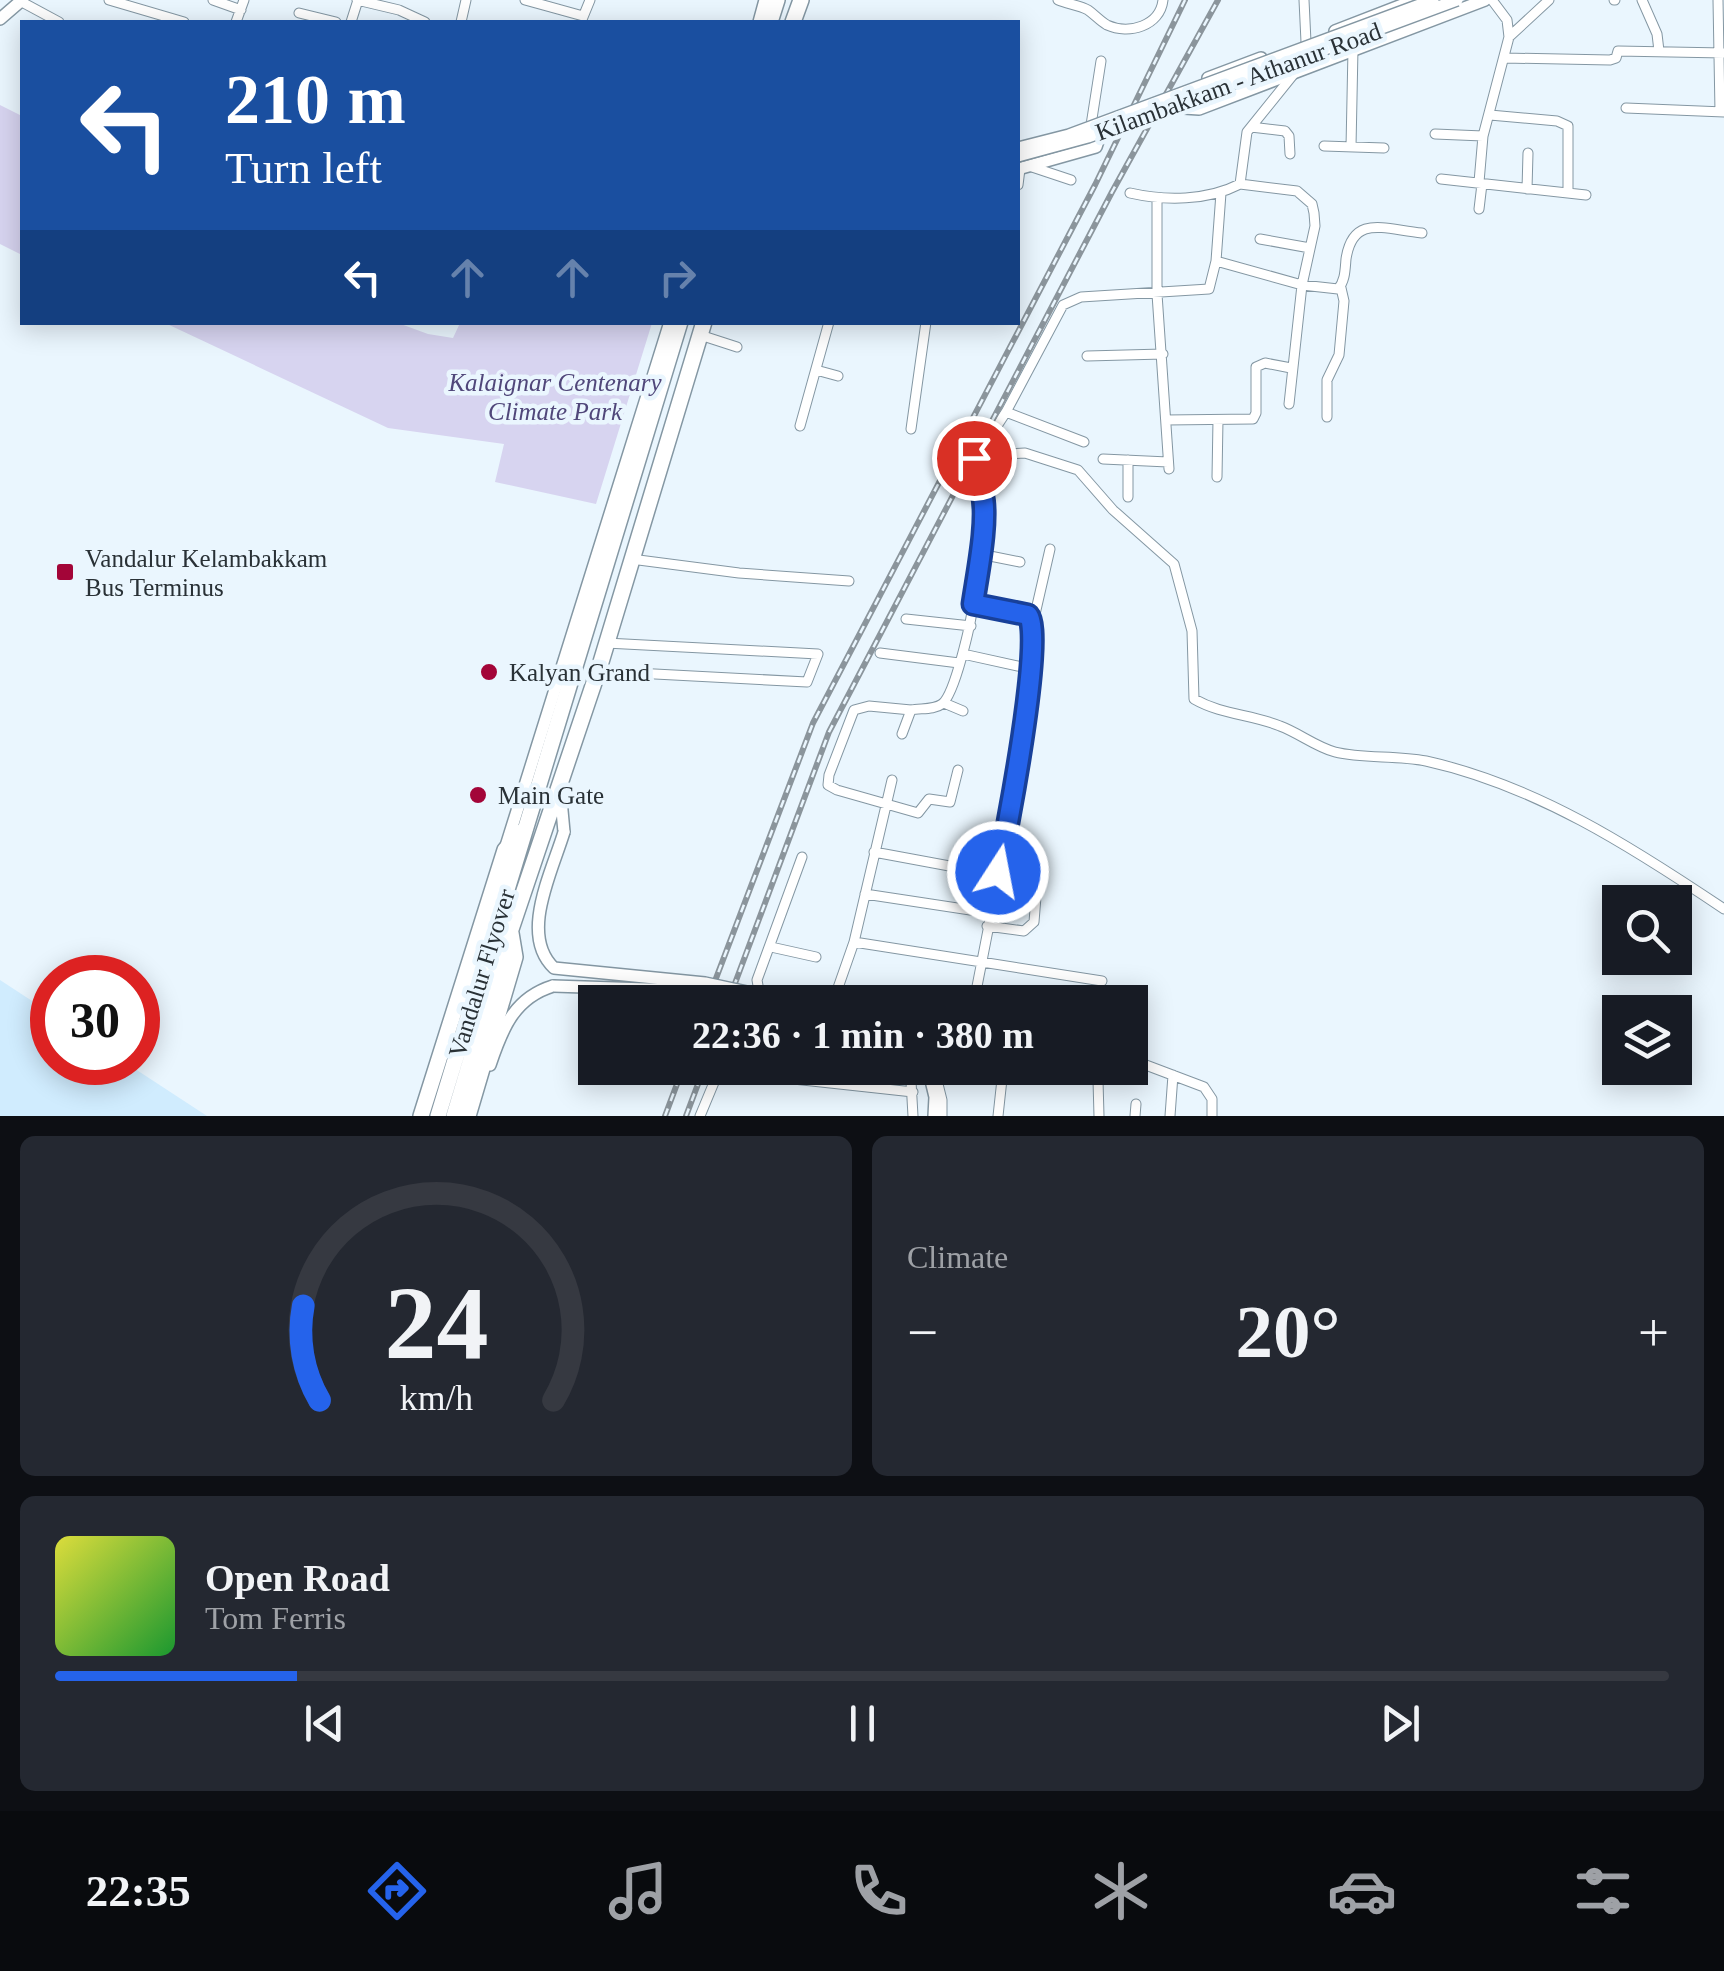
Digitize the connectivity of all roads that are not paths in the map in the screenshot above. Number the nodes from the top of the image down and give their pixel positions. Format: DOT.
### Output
graph roads {
  1 [pos="110,0"];
  2 [pos="213,0"];
  3 [pos="357,0"];
  4 [pos="525,0"];
  5 [pos="590,0"];
  6 [pos="803,0"];
  7 [pos="1058,0"];
  8 [pos="1163,0"];
  9 [pos="1304,0"];
  10 [pos="1415,0"];
  11 [pos="1433,0"];
  12 [pos="1457,0"];
  13 [pos="1489,0"];
  14 [pos="1549,0"];
  15 [pos="1642,0"];
  16 [pos="21,1"];
  17 [pos="242,5"];
  18 [pos="1720,7"];
  19 [pos="299,13"];
  20 [pos="0,19"];
  21 [pos="582,19"];
  22 [pos="56,20"];
  23 [pos="177,20"];
  24 [pos="328,20"];
  25 [pos="422,20"];
  26 [pos="794,20"];
  27 [pos="1510,36"];
  28 [pos="1306,42"];
  29 [pos="1352,48"];
  30 [pos="1659,51"];
  31 [pos="1722,53"];
  32 [pos="1505,58"];
  33 [pos="1102,61"];
  34 [pos="1297,70"];
  35 [pos="1626,108"];
  36 [pos="1722,112"];
  37 [pos="1490,114"];
  38 [pos="1091,125"];
  39 [pos="1251,127"];
  40 [pos="1435,134"];
  41 [pos="1483,136"];
  42 [pos="1020,145"];
  43 [pos="1020,146"];
  44 [pos="1324,146"];
  45 [pos="1352,147"];
  46 [pos="1384,148"];
  47 [pos="1528,153"];
  48 [pos="1290,154"];
  49 [pos="1022,165"];
  50 [pos="1441,179"];
  51 [pos="1071,180"];
  52 [pos="1480,183"];
  53 [pos="1240,184"];
  54 [pos="1527,190"];
  55 [pos="1130,192"];
  56 [pos="1568,192"];
  57 [pos="1222,193"];
  58 [pos="1586,195"];
  59 [pos="1157,199"];
  60 [pos="1480,209"];
  61 [pos="1422,233"];
  62 [pos="1260,239"];
  63 [pos="1310,248"];
  64 [pos="1216,261"];
  65 [pos="1302,285"];
  66 [pos="1341,288"];
  67 [pos="1157,294"];
  68 [pos="669,325"];
  69 [pos="679,325"];
  70 [pos="827,325"];
  71 [pos="926,325"];
  72 [pos="702,329"];
  73 [pos="737,347"];
  74 [pos="1163,354"];
  75 [pos="1088,356"];
  76 [pos="1291,368"];
  77 [pos="816,370"];
  78 [pos="838,376"];
  79 [pos="1289,404"];
  80 [pos="1006,412"];
  81 [pos="1327,417"];
  82 [pos="1166,420"];
  83 [pos="1218,420"];
  84 [pos="800,426"];
  85 [pos="912,429"];
  86 [pos="1084,442"];
  87 [pos="983,444"];
  88 [pos="1103,459"];
  89 [pos="1128,460"];
  90 [pos="1217,477"];
  91 [pos="1128,496"];
  92 [pos="1050,549"];
  93 [pos="980,554"];
  94 [pos="631,560"];
  95 [pos="1020,562"];
  96 [pos="850,581"];
  97 [pos="973,604"];
  98 [pos="906,619"];
  99 [pos="1033,623"];
  100 [pos="971,626"];
  101 [pos="606,643"];
  102 [pos="880,654"];
  103 [pos="961,658"];
  104 [pos="1031,669"];
  105 [pos="598,671"];
  106 [pos="944,703"];
  107 [pos="910,710"];
  108 [pos="963,711"];
  109 [pos="902,734"];
  110 [pos="958,770"];
  111 [pos="892,780"];
  112 [pos="560,789"];
  113 [pos="886,804"];
  114 [pos="524,829"];
  115 [pos="505,850"];
  116 [pos="874,852"];
  117 [pos="802,857"];
  118 [pos="998,874"];
  119 [pos="866,894"];
  120 [pos="1724,909"];
  121 [pos="990,913"];
  122 [pos="988,926"];
  123 [pos="511,930"];
  124 [pos="854,942"];
  125 [pos="770,948"];
  126 [pos="816,957"];
  127 [pos="981,962"];
  128 [pos="1102,981"];
  129 [pos="578,985"];
  130 [pos="709,985"];
  131 [pos="758,985"];
  132 [pos="839,985"];
  133 [pos="977,985"];
  134 [pos="1148,1065"];
  135 [pos="1173,1075"];
  136 [pos="713,1085"];
  137 [pos="848,1085"];
  138 [pos="910,1085"];
  139 [pos="932,1085"];
  140 [pos="935,1085"];
  141 [pos="1001,1085"];
  142 [pos="1098,1085"];
  143 [pos="912,1092"];
  144 [pos="1136,1104"];
  145 [pos="421,1116"];
  146 [pos="438,1116"];
  147 [pos="454,1116"];
  148 [pos="470,1116"];
  149 [pos="700,1116"];
  150 [pos="914,1116"];
  151 [pos="930,1116"];
  152 [pos="942,1116"];
  153 [pos="998,1116"];
  154 [pos="1098,1116"];
  155 [pos="1135,1116"];
  156 [pos="1170,1116"];
  157 [pos="1212,1116"];
  1 -- 23 [label="street"];
  2 -- 17 [label="street"];
  3 -- 25 [label="street"];
  4 -- 21 [label="street"];
  5 -- 21 [label="street"];
  6 -- 26 [label="highway"];
  7 -- 8 [label="street"];
  9 -- 28 [label="street"];
  10 -- 28 [label="street"];
  11 -- 43 [label="street, Kilambakkam - Athanur Road, bridge"];
  12 -- 49 [label="street, Kilambakkam - Athanur Road, bridge"];
  13 -- 27 [label="street"];
  13 -- 29 [label="street"];
  14 -- 27 [label="street"];
  15 -- 30 [label="street"];
  16 -- 20 [label="street"];
  16 -- 22 [label="street"];
  18 -- 31 [label="street"];
  19 -- 24 [label="street"];
  27 -- 32 [label="street"];
  28 -- 34 [label="street"];
  28 -- 34 [label="street"];
  29 -- 34 [label="street"];
  29 -- 45 [label="street"];
  30 -- 31 [label="street"];
  30 -- 32 [label="street"];
  31 -- 36 [label="street"];
  32 -- 37 [label="street"];
  33 -- 38 [label="street"];
  34 -- 39 [label="street"];
  35 -- 36 [label="street"];
  37 -- 41 [label="street"];
  37 -- 56 [label="street"];
  38 -- 42 [label="street"];
  38 -- 49 [label="street"];
  39 -- 48 [label="street"];
  39 -- 53 [label="street"];
  40 -- 41 [label="street"];
  41 -- 52 [label="street"];
  44 -- 45 [label="street"];
  45 -- 46 [label="street"];
  47 -- 54 [label="street"];
  49 -- 51 [label="street"];
  50 -- 52 [label="street"];
  52 -- 54 [label="street"];
  52 -- 60 [label="street"];
  53 -- 57 [label="street"];
  53 -- 63 [label="street"];
  54 -- 56 [label="street"];
  55 -- 59 [label="street"];
  56 -- 58 [label="street"];
  57 -- 59 [label="street"];
  57 -- 64 [label="street"];
  59 -- 67 [label="street"];
  61 -- 66 [label="street"];
  62 -- 63 [label="street"];
  63 -- 65 [label="street"];
  64 -- 65 [label="street"];
  64 -- 67 [label="street"];
  65 -- 66 [label="street"];
  65 -- 76 [label="street"];
  66 -- 81 [label="street"];
  67 -- 74 [label="street"];
  67 -- 80 [label="street"];
  68 -- 115 [label="street"];
  69 -- 114 [label="highway, Vandalur Flyover"];
  70 -- 77 [label="street"];
  71 -- 85 [label="street"];
  72 -- 73 [label="street"];
  72 -- 94 [label="highway, Vandalur Flyover"];
  74 -- 75 [label="street"];
  74 -- 82 [label="street"];
  76 -- 79 [label="street"];
  76 -- 83 [label="street"];
  77 -- 78 [label="street"];
  77 -- 84 [label="street"];
  80 -- 86 [label="street"];
  80 -- 87 [label="street"];
  82 -- 83 [label="street"];
  82 -- 89 [label="street"];
  83 -- 90 [label="street"];
  87 -- 93 [label="street"];
  87 -- 120 [label="street"];
  88 -- 89 [label="street"];
  89 -- 91 [label="street"];
  92 -- 99 [label="street"];
  93 -- 95 [label="street"];
  93 -- 97 [label="street"];
  94 -- 96 [label="street"];
  94 -- 101 [label="highway, Vandalur Flyover"];
  97 -- 99 [label="street"];
  97 -- 100 [label="street"];
  98 -- 100 [label="street"];
  99 -- 104 [label="street"];
  100 -- 103 [label="street"];
  101 -- 105 [label="highway, Vandalur Flyover"];
  101 -- 105 [label="street"];
  102 -- 103 [label="street"];
  103 -- 104 [label="street"];
  103 -- 106 [label="street"];
  104 -- 118 [label="street"];
  105 -- 112 [label="highway, Vandalur Flyover"];
  106 -- 107 [label="street"];
  106 -- 108 [label="street"];
  107 -- 109 [label="street"];
  107 -- 113 [label="street"];
  110 -- 113 [label="street"];
  111 -- 113 [label="street"];
  112 -- 123 [label="highway, Vandalur Flyover"];
  112 -- 130 [label="street, bridge"];
  113 -- 116 [label="street"];
  114 -- 115 [label="highway"];
  114 -- 146 [label="highway, Vandalur Flyover"];
  115 -- 145 [label="highway"];
  116 -- 118 [label="street"];
  116 -- 119 [label="street"];
  117 -- 125 [label="street"];
  118 -- 121 [label="street"];
  118 -- 122 [label="street"];
  119 -- 121 [label="street"];
  119 -- 124 [label="street"];
  121 -- 122 [label="street"];
  122 -- 127 [label="street"];
  123 -- 147 [label="highway, Vandalur Flyover"];
  123 -- 148 [label="highway"];
  124 -- 127 [label="street"];
  124 -- 132 [label="street"];
  125 -- 126 [label="street"];
  125 -- 131 [label="street"];
  127 -- 128 [label="street"];
  127 -- 133 [label="street"];
  129 -- 148 [label="street, bridge"];
  134 -- 135 [label="street"];
  135 -- 156 [label="street"];
  135 -- 157 [label="street"];
  136 -- 149 [label="street"];
  137 -- 143 [label="street"];
  138 -- 143 [label="street"];
  139 -- 151 [label="street"];
  140 -- 152 [label="street"];
  141 -- 153 [label="street"];
  142 -- 154 [label="street"];
  143 -- 150 [label="street"];
  144 -- 155 [label="street"];
}
